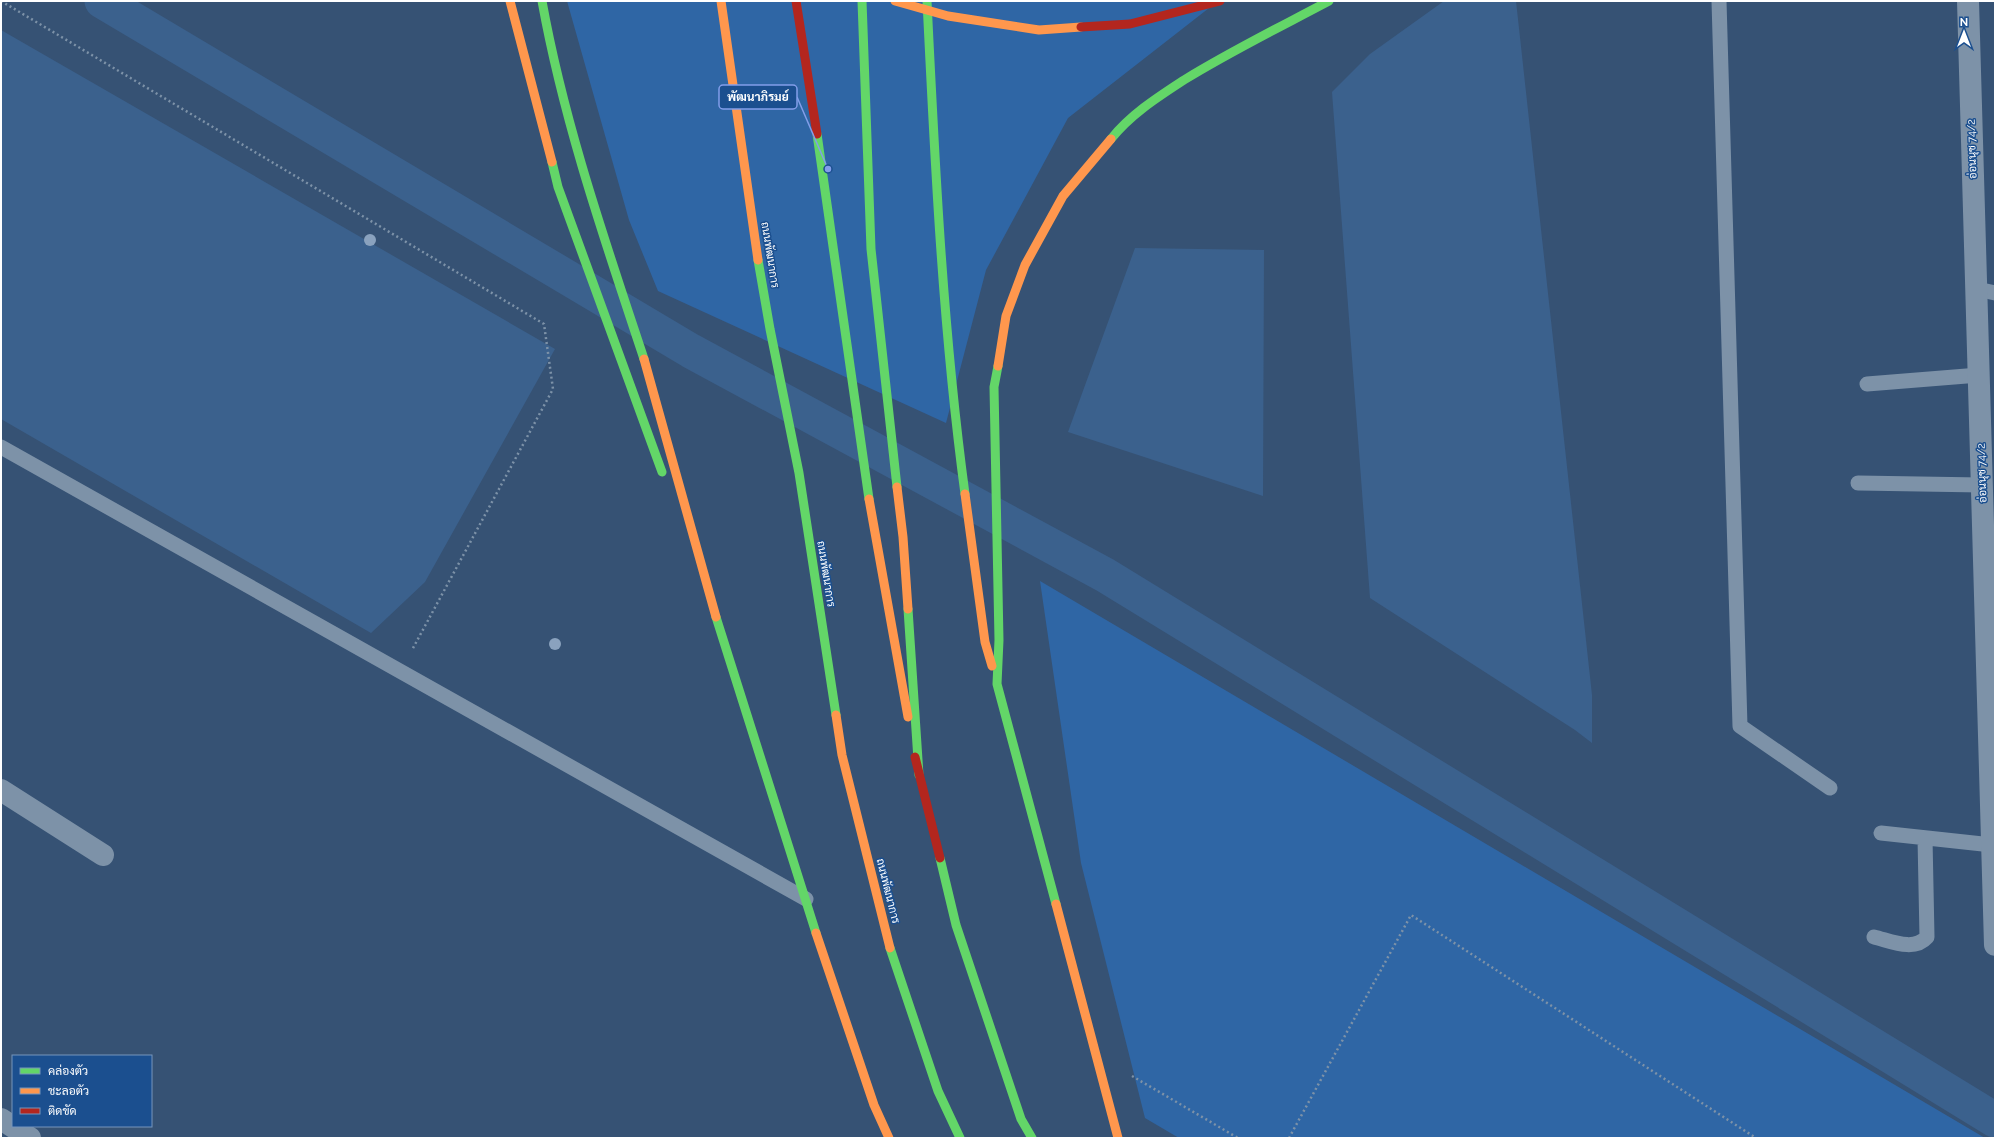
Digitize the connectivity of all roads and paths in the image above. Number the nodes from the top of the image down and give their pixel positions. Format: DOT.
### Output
graph roads {
  1 [pos="2,1"];
  2 [pos="510,1"];
  3 [pos="542,1"];
  4 [pos="721,1"];
  5 [pos="796,1"];
  6 [pos="862,1"];
  7 [pos="895,1"];
  8 [pos="927,1"];
  9 [pos="1220,1"];
  10 [pos="1329,1"];
  11 [pos="1719,1"];
  12 [pos="1968,1"];
  13 [pos="1986,291"];
  14 [pos="1979,375"];
  15 [pos="1867,384"];
  16 [pos="1,447"];
  17 [pos="665,479"];
  18 [pos="1858,483"];
  19 [pos="1982,485"];
  20 [pos="676,508"];
  21 [pos="716,618"];
  22 [pos="401,671"];
  23 [pos="997,684"];
  24 [pos="919,775"];
  25 [pos="1830,788"];
  26 [pos="1,790"];
  27 [pos="1881,833"];
  28 [pos="1993,837"];
  29 [pos="1925,838"];
  30 [pos="102,854"];
  31 [pos="806,899"];
  32 [pos="1874,937"];
  33 [pos="1995,945"];
  34 [pos="1132,1076"];
  35 [pos="1,1118"];
  36 [pos="12,1126"];
  37 [pos="14,1127"];
  38 [pos="30,1138"];
  39 [pos="889,1138"];
  40 [pos="960,1138"];
  41 [pos="1032,1138"];
  42 [pos="1118,1138"];
  43 [pos="1238,1138"];
  44 [pos="1289,1138"];
  45 [pos="1756,1138"];
  1 -- 22 [label="path"];
  2 -- 17 [label="main road"];
  3 -- 21 [label="main road"];
  4 -- 40 [label="main road, ถนนพัฒนาการ"];
  5 -- 24 [label="main road"];
  6 -- 24 [label="main road"];
  7 -- 9 [label="main road, bridge"];
  8 -- 23 [label="main road"];
  10 -- 23 [label="main road"];
  11 -- 25 [label="lane"];
  12 -- 13 [label="street, อ่อนนุช 74/2"];
  13 -- 14 [label="street, อ่อนนุช 74/2"];
  14 -- 15 [label="lane"];
  14 -- 19 [label="street, อ่อนนุช 74/2"];
  16 -- 22 [label="lane"];
  18 -- 19 [label="lane"];
  19 -- 28 [label="street, อ่อนนุช 74/2"];
  20 -- 21 [label="main road"];
  21 -- 31 [label="main road"];
  22 -- 31 [label="lane"];
  23 -- 42 [label="main road"];
  24 -- 41 [label="main road"];
  26 -- 30 [label="street"];
  27 -- 29 [label="lane"];
  28 -- 29 [label="lane"];
  28 -- 33 [label="street, อ่อนนุช 74/2"];
  29 -- 32 [label="lane"];
  31 -- 39 [label="main road"];
  34 -- 43 [label="path"];
  35 -- 36 [label="street"];
  37 -- 38 [label="street"];
  44 -- 45 [label="path"];
}
